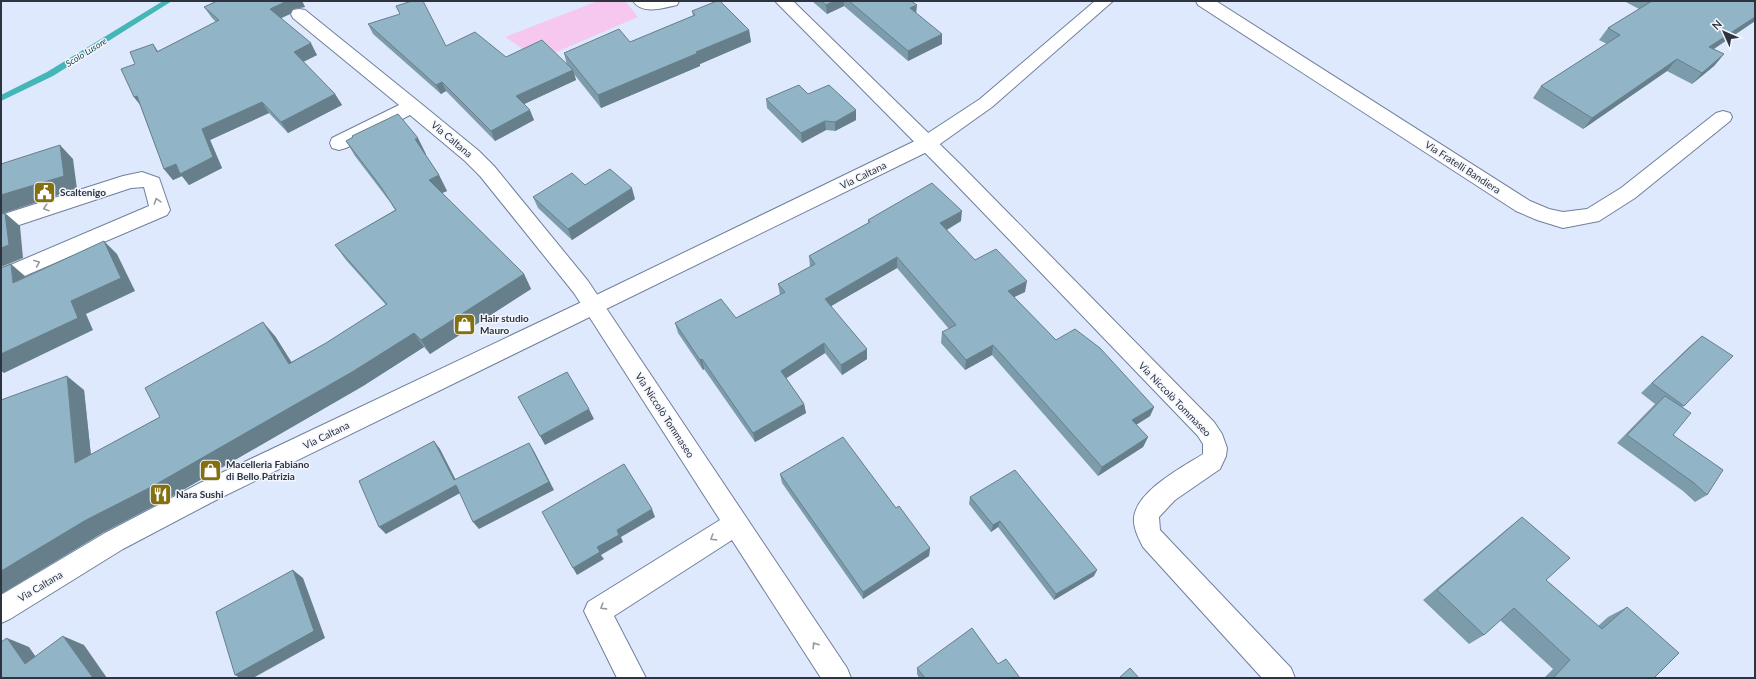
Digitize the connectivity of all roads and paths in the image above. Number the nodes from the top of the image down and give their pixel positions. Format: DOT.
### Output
graph roads {
  1 [pos="641,1"];
  2 [pos="671,1"];
  3 [pos="783,1"];
  4 [pos="1105,1"];
  5 [pos="1204,1"];
  6 [pos="299,14"];
  7 [pos="412,106"];
  8 [pos="1724,117"];
  9 [pos="339,143"];
  10 [pos="926,144"];
  11 [pos="1,223"];
  12 [pos="1,278"];
  13 [pos="594,306"];
  14 [pos="736,524"];
  15 [pos="1,610"];
  16 [pos="632,678"];
  17 [pos="837,678"];
  18 [pos="1281,678"];
  1 -- 2 [label="street"];
  3 -- 10 [label="street, Via Niccolò Tommaseo"];
  4 -- 10 [label="street, Via Caltana"];
  5 -- 8 [label="street, Via Fratelli Bandiera"];
  6 -- 7 [label="street, Via Caltana"];
  7 -- 9 [label="street"];
  7 -- 13 [label="street, Via Caltana"];
  10 -- 13 [label="street, Via Caltana"];
  10 -- 18 [label="street, Via Niccolò Tommaseo"];
  12 -- 11 [label="street, one-way"];
  13 -- 14 [label="street, Via Niccolò Tommaseo"];
  13 -- 15 [label="street, Via Caltana"];
  14 -- 16 [label="street, one-way"];
  17 -- 14 [label="street, Via Niccolò Tommaseo, one-way"];
}
